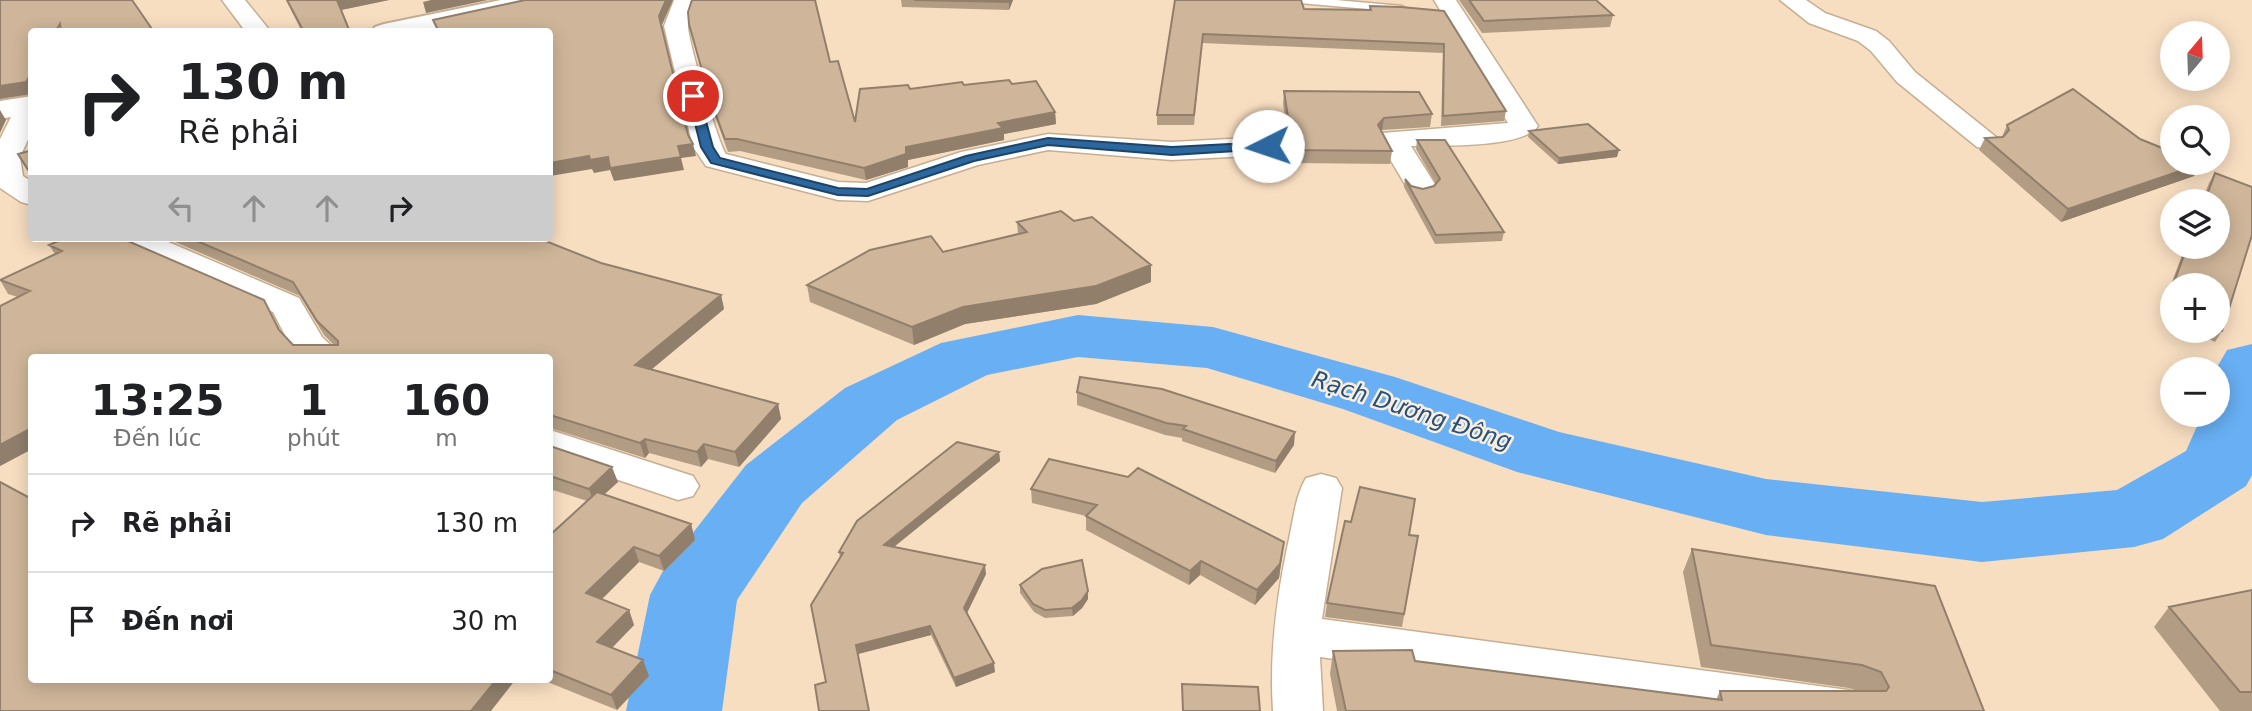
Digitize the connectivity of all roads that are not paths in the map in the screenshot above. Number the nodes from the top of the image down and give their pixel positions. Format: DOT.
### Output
graph roads {
  1 [pos="233,0"];
  2 [pos="535,0"];
  3 [pos="685,0"];
  4 [pos="1299,0"];
  5 [pos="1791,0"];
  6 [pos="1447,9"];
  7 [pos="1415,10"];
  8 [pos="256,28"];
  9 [pos="403,28"];
  10 [pos="28,104"];
  11 [pos="28,108"];
  12 [pos="0,110"];
  13 [pos="1987,141"];
  14 [pos="1268,146"];
  15 [pos="1421,186"];
  16 [pos="28,193"];
  17 [pos="141,242"];
  18 [pos="321,354"];
  19 [pos="553,444"];
  20 [pos="678,486"];
  21 [pos="1321,488"];
  22 [pos="1299,635"];
  23 [pos="1298,711"];
  24 [pos="1848,711"];
  1 -- 8 [label="street"];
  2 -- 9 [label="main road"];
  3 -- 14 [label="street"];
  4 -- 7 [label="lane"];
  5 -- 13 [label="street"];
  6 -- 15 [label="street"];
  10 -- 12 [label="main road"];
  11 -- 16 [label="street"];
  17 -- 18 [label="street"];
  19 -- 20 [label="street"];
  21 -- 22 [label="street"];
  22 -- 23 [label="street"];
  22 -- 24 [label="street"];
}
